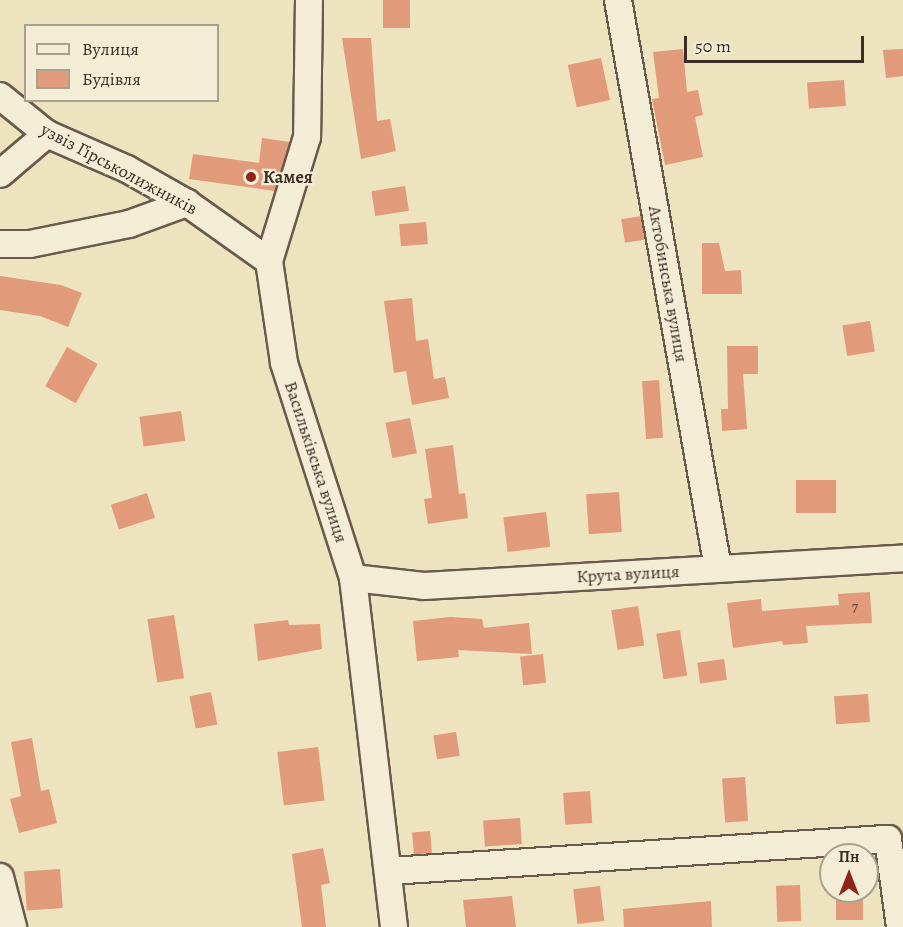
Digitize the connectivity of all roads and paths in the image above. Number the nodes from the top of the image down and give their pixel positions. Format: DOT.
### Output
graph roads {
  1 [pos="309,0"];
  2 [pos="618,0"];
  3 [pos="0,96"];
  4 [pos="47,134"];
  5 [pos="0,174"];
  6 [pos="187,203"];
  7 [pos="0,244"];
  8 [pos="269,261"];
  9 [pos="903,558"];
  10 [pos="718,568"];
  11 [pos="353,578"];
  12 [pos="390,871"];
  13 [pos="0,877"];
  14 [pos="12,927"];
  15 [pos="394,927"];
  16 [pos="900,927"];
  1 -- 8 [label="street, Васильківська вулиця"];
  2 -- 10 [label="street, Актобинська вулиця"];
  3 -- 4 [label="street, узвіз Гірськолижників"];
  4 -- 5 [label="street"];
  4 -- 6 [label="street, узвіз Гірськолижників"];
  6 -- 7 [label="street"];
  6 -- 8 [label="street, узвіз Гірськолижників"];
  8 -- 11 [label="street, Васильківська вулиця"];
  9 -- 10 [label="street, Крута вулиця"];
  10 -- 11 [label="street, Крута вулиця"];
  11 -- 12 [label="street, Васильківська вулиця"];
  12 -- 15 [label="street, Васильківська вулиця"];
  12 -- 16 [label="street"];
  13 -- 14 [label="street"];
}
